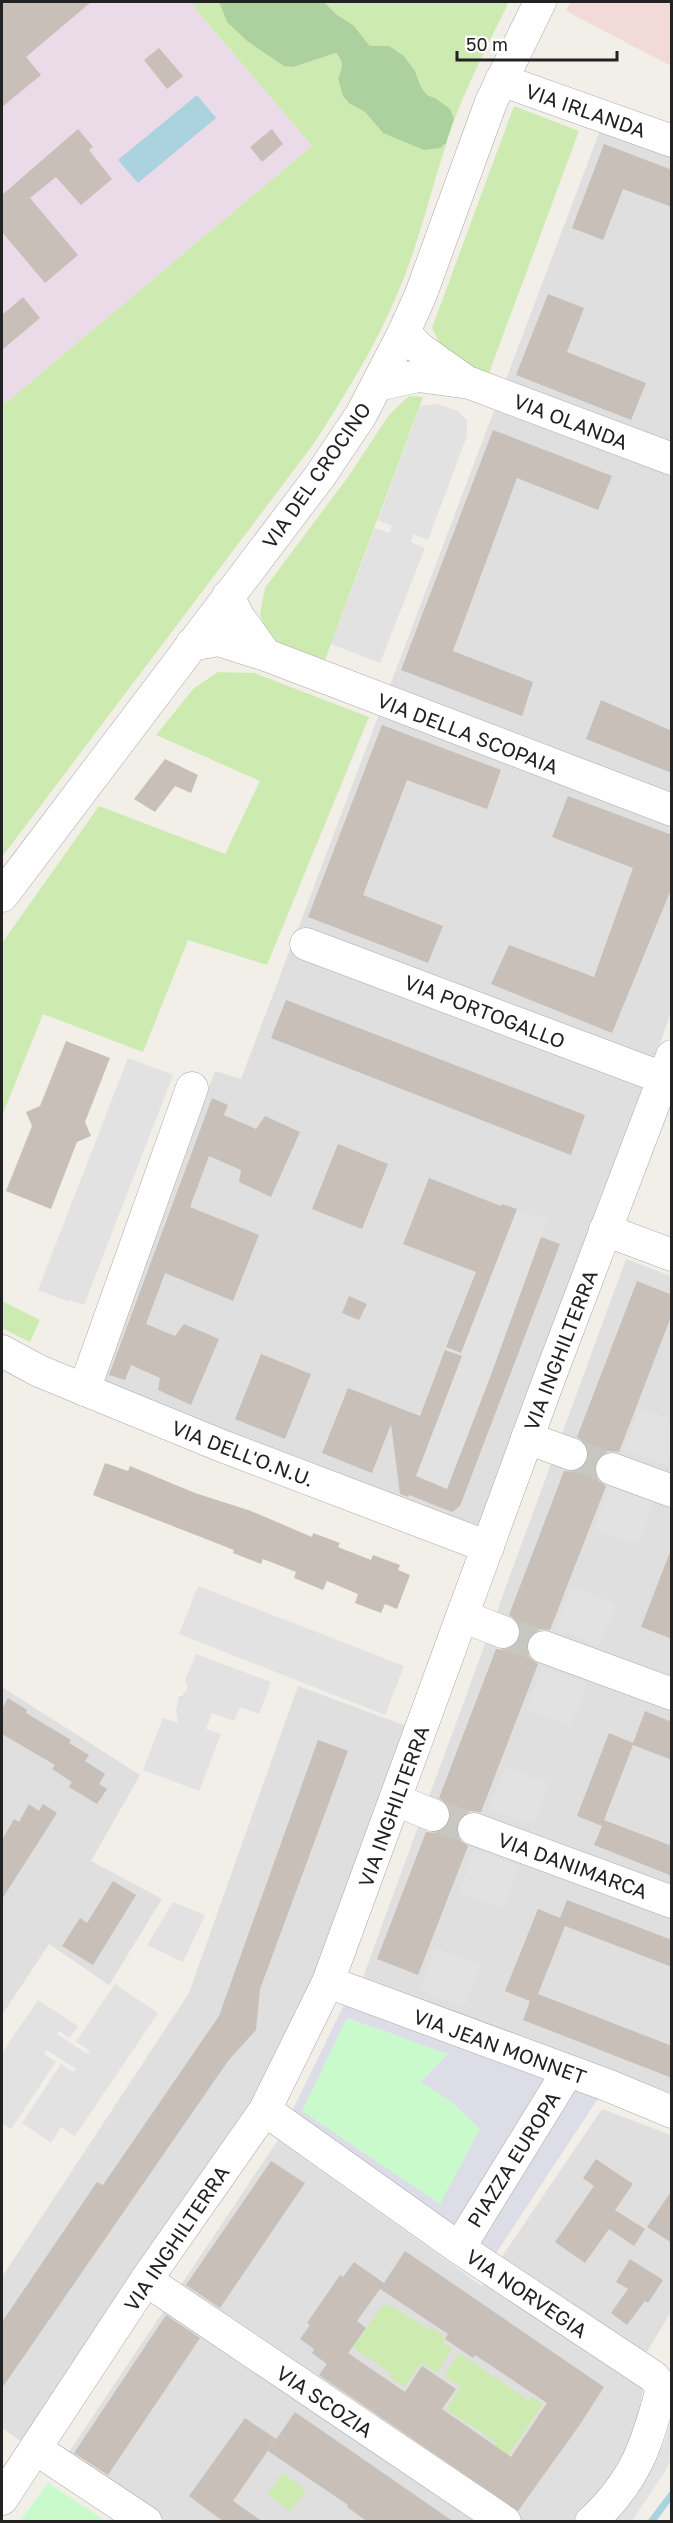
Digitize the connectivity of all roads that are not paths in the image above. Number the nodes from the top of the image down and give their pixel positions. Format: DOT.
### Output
graph roads {
  1 [pos="540,2"];
  2 [pos="501,80"];
  3 [pos="672,141"];
  4 [pos="404,332"];
  5 [pos="470,384"];
  6 [pos="377,385"];
  7 [pos="672,459"];
  8 [pos="228,596"];
  9 [pos="191,645"];
  10 [pos="266,655"];
  11 [pos="672,810"];
  12 [pos="2,896"];
  13 [pos="306,944"];
  14 [pos="668,1067"];
  15 [pos="192,1088"];
  16 [pos="605,1230"];
  17 [pos="672,1256"];
  18 [pos="2,1351"];
  19 [pos="84,1390"];
  20 [pos="527,1437"];
  21 [pos="571,1454"];
  22 [pos="612,1469"];
  23 [pos="672,1491"];
  24 [pos="488,1547"];
  25 [pos="462,1616"];
  26 [pos="503,1632"];
  27 [pos="544,1647"];
  28 [pos="672,1694"];
  29 [pos="395,1800"];
  30 [pos="433,1815"];
  31 [pos="474,1829"];
  32 [pos="672,1902"];
  33 [pos="328,1982"];
  34 [pos="568,2071"];
  35 [pos="265,2110"];
  36 [pos="672,2112"];
  37 [pos="459,2248"];
  38 [pos="146,2280"];
  39 [pos="667,2384"];
  40 [pos="36,2449"];
  41 [pos="2,2499"];
  42 [pos="146,2522"];
  43 [pos="505,2522"];
  44 [pos="591,2522"];
  1 -- 2 [label="street, VIA DEL CROCINO"];
  2 -- 3 [label="street, VIA IRLANDA"];
  2 -- 4 [label="street, VIA DEL CROCINO"];
  4 -- 5 [label="street, VIA OLANDA"];
  4 -- 6 [label="street, VIA DEL CROCINO"];
  5 -- 6 [label="street, VIA OLANDA"];
  5 -- 7 [label="street, VIA OLANDA"];
  6 -- 8 [label="street, VIA DEL CROCINO"];
  8 -- 9 [label="street, VIA DEL CROCINO"];
  8 -- 10 [label="street"];
  9 -- 10 [label="street, VIA DELLA SCOPAIA"];
  9 -- 12 [label="street, VIA DEL CROCINO"];
  10 -- 11 [label="street, VIA DELLA SCOPAIA"];
  13 -- 14 [label="street, VIA PORTOGALLO"];
  14 -- 16 [label="street, VIA INGHILTERRA"];
  15 -- 19 [label="street"];
  16 -- 17 [label="street"];
  16 -- 20 [label="street, VIA INGHILTERRA"];
  18 -- 19 [label="street, VIA DELL'O.N.U."];
  19 -- 24 [label="street, VIA DELL'O.N.U."];
  20 -- 21 [label="street"];
  20 -- 24 [label="street, VIA INGHILTERRA"];
  22 -- 23 [label="street"];
  24 -- 25 [label="street, VIA INGHILTERRA"];
  25 -- 26 [label="street"];
  25 -- 29 [label="street, VIA INGHILTERRA"];
  27 -- 28 [label="street"];
  29 -- 30 [label="street"];
  29 -- 33 [label="street, VIA INGHILTERRA"];
  31 -- 32 [label="street, VIA DANIMARCA"];
  33 -- 34 [label="street, VIA JEAN MONNET"];
  33 -- 35 [label="street, VIA INGHILTERRA"];
  34 -- 36 [label="street, VIA JEAN MONNET"];
  34 -- 37 [label="street, PIAZZA EUROPA"];
  35 -- 37 [label="street, VIA NORVEGIA"];
  35 -- 38 [label="street, VIA INGHILTERRA"];
  37 -- 39 [label="street, VIA NORVEGIA"];
  38 -- 40 [label="street, VIA INGHILTERRA"];
  38 -- 43 [label="street, VIA SCOZIA"];
  39 -- 44 [label="street, VIA NORVEGIA"];
  40 -- 41 [label="street, VIA INGHILTERRA"];
  40 -- 42 [label="street"];
}
